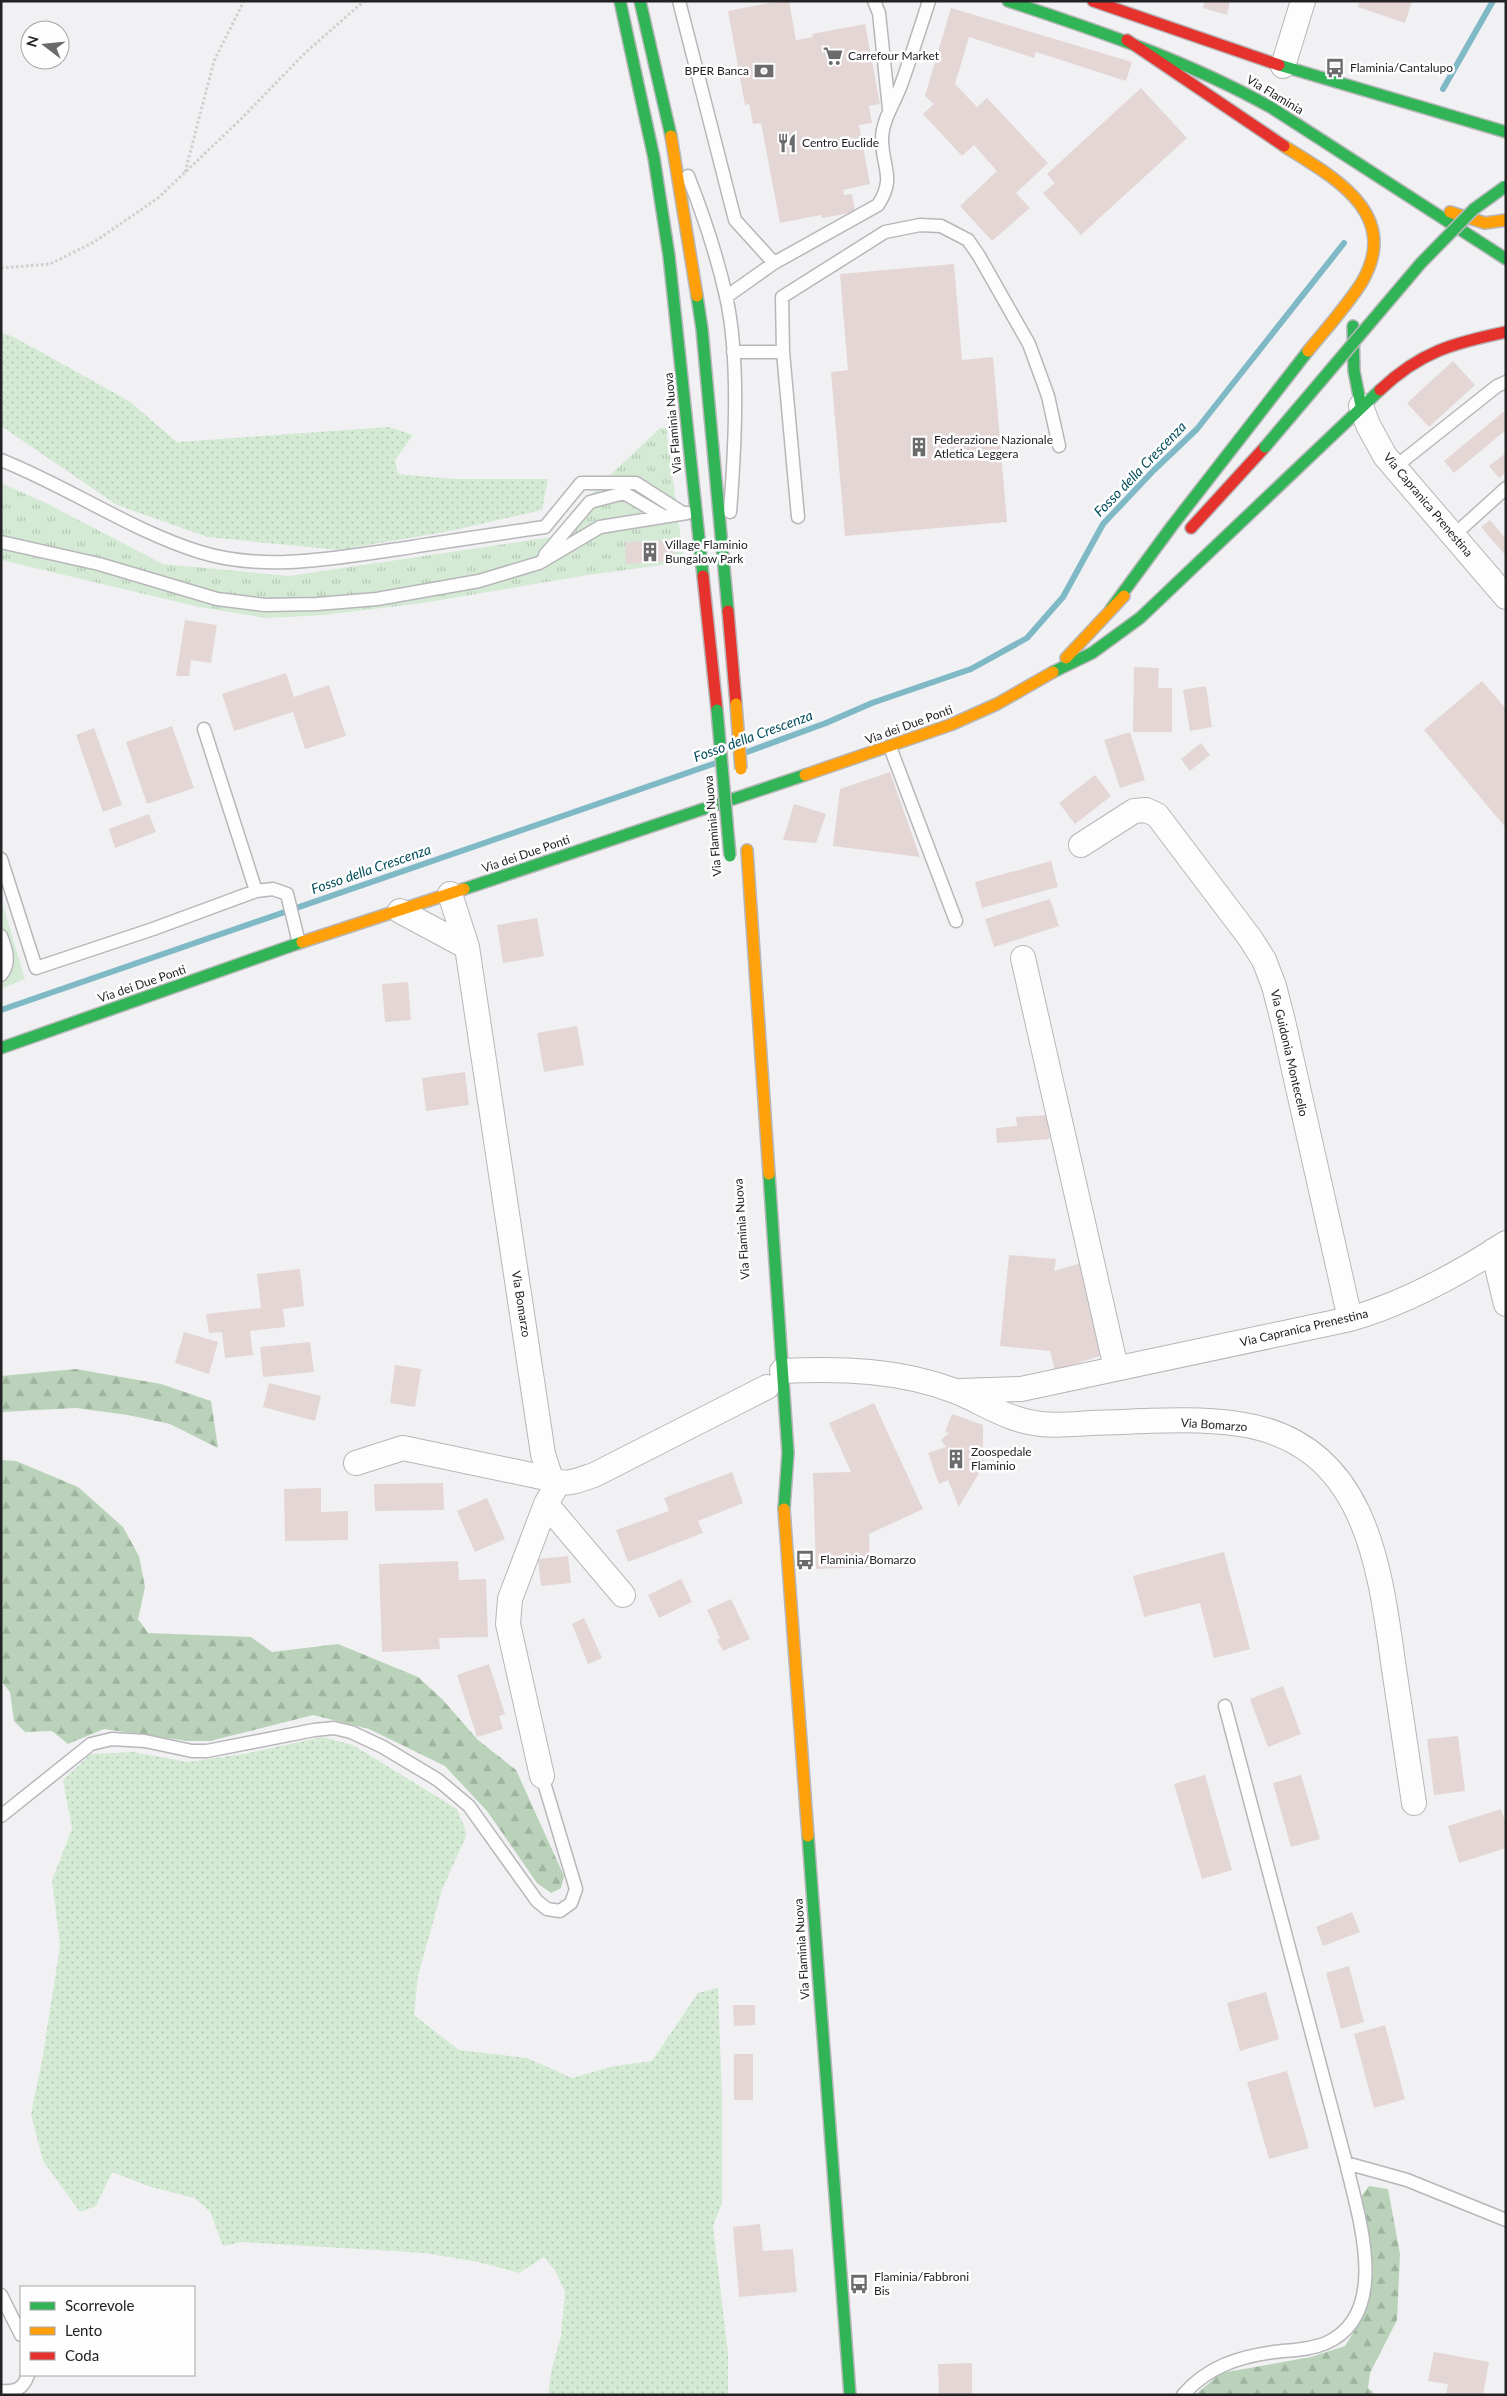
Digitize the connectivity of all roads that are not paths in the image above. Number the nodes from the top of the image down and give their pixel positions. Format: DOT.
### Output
graph roads {
  1 [pos="620,1"];
  2 [pos="640,1"];
  3 [pos="679,1"];
  4 [pos="874,1"];
  5 [pos="929,1"];
  6 [pos="1008,1"];
  7 [pos="1093,1"];
  8 [pos="1303,1"];
  9 [pos="1127,40"];
  10 [pos="1283,66"];
  11 [pos="890,112"];
  12 [pos="671,136"];
  13 [pos="1502,137"];
  14 [pos="1506,186"];
  15 [pos="1416,200"];
  16 [pos="1506,220"];
  17 [pos="1506,259"];
  18 [pos="774,263"];
  19 [pos="1358,288"];
  20 [pos="726,297"];
  21 [pos="1506,332"];
  22 [pos="733,352"];
  23 [pos="783,352"];
  24 [pos="1506,382"];
  25 [pos="1361,406"];
  26 [pos="1059,446"];
  27 [pos="1,460"];
  28 [pos="1395,468"];
  29 [pos="1506,488"];
  30 [pos="689,512"];
  31 [pos="663,516"];
  32 [pos="798,517"];
  33 [pos="1453,536"];
  34 [pos="1181,538"];
  35 [pos="1,542"];
  36 [pos="1167,552"];
  37 [pos="539,563"];
  38 [pos="725,584"];
  39 [pos="1506,597"];
  40 [pos="1111,608"];
  41 [pos="1053,672"];
  42 [pos="204,729"];
  43 [pos="890,747"];
  44 [pos="744,811"];
  45 [pos="1081,844"];
  46 [pos="747,845"];
  47 [pos="1,859"];
  48 [pos="730,861"];
  49 [pos="256,891"];
  50 [pos="450,894"];
  51 [pos="400,911"];
  52 [pos="956,921"];
  53 [pos="1,936"];
  54 [pos="299,943"];
  55 [pos="467,947"];
  56 [pos="1023,958"];
  57 [pos="1,975"];
  58 [pos="1,1048"];
  59 [pos="1500,1247"];
  60 [pos="1506,1304"];
  61 [pos="1350,1319"];
  62 [pos="1116,1368"];
  63 [pos="771,1382"];
  64 [pos="955,1391"];
  65 [pos="356,1464"];
  66 [pos="775,1472"];
  67 [pos="554,1481"];
  68 [pos="784,1502"];
  69 [pos="546,1504"];
  70 [pos="622,1594"];
  71 [pos="1226,1706"];
  72 [pos="542,1776"];
  73 [pos="1414,1803"];
  74 [pos="1,1816"];
  75 [pos="1346,2163"];
  76 [pos="1506,2220"];
  77 [pos="1,2295"];
  78 [pos="20,2333"];
  79 [pos="28,2376"];
  80 [pos="1,2391"];
  81 [pos="850,2395"];
  82 [pos="1183,2395"];
  1 -- 30 [label="main road, Via Flaminia Nuova"];
  2 -- 12 [label="main road"];
  3 -- 18 [label="lane"];
  4 -- 11 [label="lane"];
  5 -- 11 [label="lane"];
  6 -- 9 [label="main road, Via Flaminia"];
  7 -- 10 [label="main road, Via Flaminia"];
  8 -- 10 [label="street"];
  9 -- 15 [label="main road, Via Flaminia"];
  9 -- 19 [label="main road"];
  10 -- 13 [label="main road, Via Flaminia"];
  11 -- 18 [label="lane"];
  12 -- 20 [label="lane"];
  12 -- 38 [label="main road"];
  14 -- 34 [label="main road, bridge"];
  15 -- 16 [label="main road"];
  15 -- 17 [label="main road, Via Flaminia"];
  18 -- 20 [label="lane"];
  19 -- 25 [label="main road"];
  19 -- 40 [label="main road"];
  20 -- 22 [label="lane"];
  21 -- 25 [label="main road"];
  22 -- 23 [label="lane"];
  22 -- 38 [label="lane"];
  23 -- 26 [label="lane"];
  23 -- 32 [label="lane"];
  24 -- 28 [label="lane"];
  25 -- 28 [label="street, Via Capranica Prenestina"];
  25 -- 41 [label="main road"];
  27 -- 30 [label="lane"];
  28 -- 33 [label="street, Via Capranica Prenestina"];
  29 -- 33 [label="lane"];
  30 -- 31 [label="lane"];
  30 -- 48 [label="main road, Via Flaminia Nuova, bridge"];
  31 -- 37 [label="lane"];
  31 -- 37 [label="lane"];
  33 -- 39 [label="street, Via Capranica Prenestina"];
  35 -- 37 [label="lane"];
  36 -- 40 [label="main road"];
  38 -- 44 [label="main road, bridge"];
  40 -- 41 [label="main road"];
  41 -- 43 [label="main road, Via dei Due Ponti"];
  42 -- 49 [label="lane"];
  43 -- 50 [label="main road, Via dei Due Ponti"];
  43 -- 52 [label="lane"];
  45 -- 61 [label="street, Via Guidonia Montecelio"];
  46 -- 63 [label="main road, Via Flaminia Nuova"];
  47 -- 49 [label="lane"];
  49 -- 54 [label="lane"];
  50 -- 51 [label="main road, Via dei Due Ponti"];
  50 -- 55 [label="street, Via Bomarzo"];
  51 -- 54 [label="main road, Via dei Due Ponti"];
  51 -- 55 [label="street"];
  53 -- 57 [label="lane"];
  54 -- 58 [label="main road, Via dei Due Ponti"];
  55 -- 67 [label="street, Via Bomarzo"];
  56 -- 62 [label="street"];
  59 -- 60 [label="street"];
  59 -- 61 [label="street, Via Capranica Prenestina"];
  61 -- 62 [label="street, Via Capranica Prenestina"];
  62 -- 64 [label="street, Via Bomarzo"];
  63 -- 64 [label="street, Via Bomarzo"];
  63 -- 67 [label="street, Via Bomarzo"];
  63 -- 68 [label="main road, Via Flaminia Nuova"];
  64 -- 73 [label="street, Via Bomarzo"];
  65 -- 67 [label="street"];
  66 -- 68 [label="main road, Via Flaminia Nuova"];
  67 -- 69 [label="street"];
  68 -- 81 [label="main road, Via Flaminia Nuova"];
  69 -- 70 [label="street"];
  69 -- 72 [label="street"];
  71 -- 75 [label="lane"];
  72 -- 74 [label="lane"];
  75 -- 76 [label="lane"];
  75 -- 82 [label="lane"];
  77 -- 78 [label="lane"];
  79 -- 80 [label="lane"];
}
